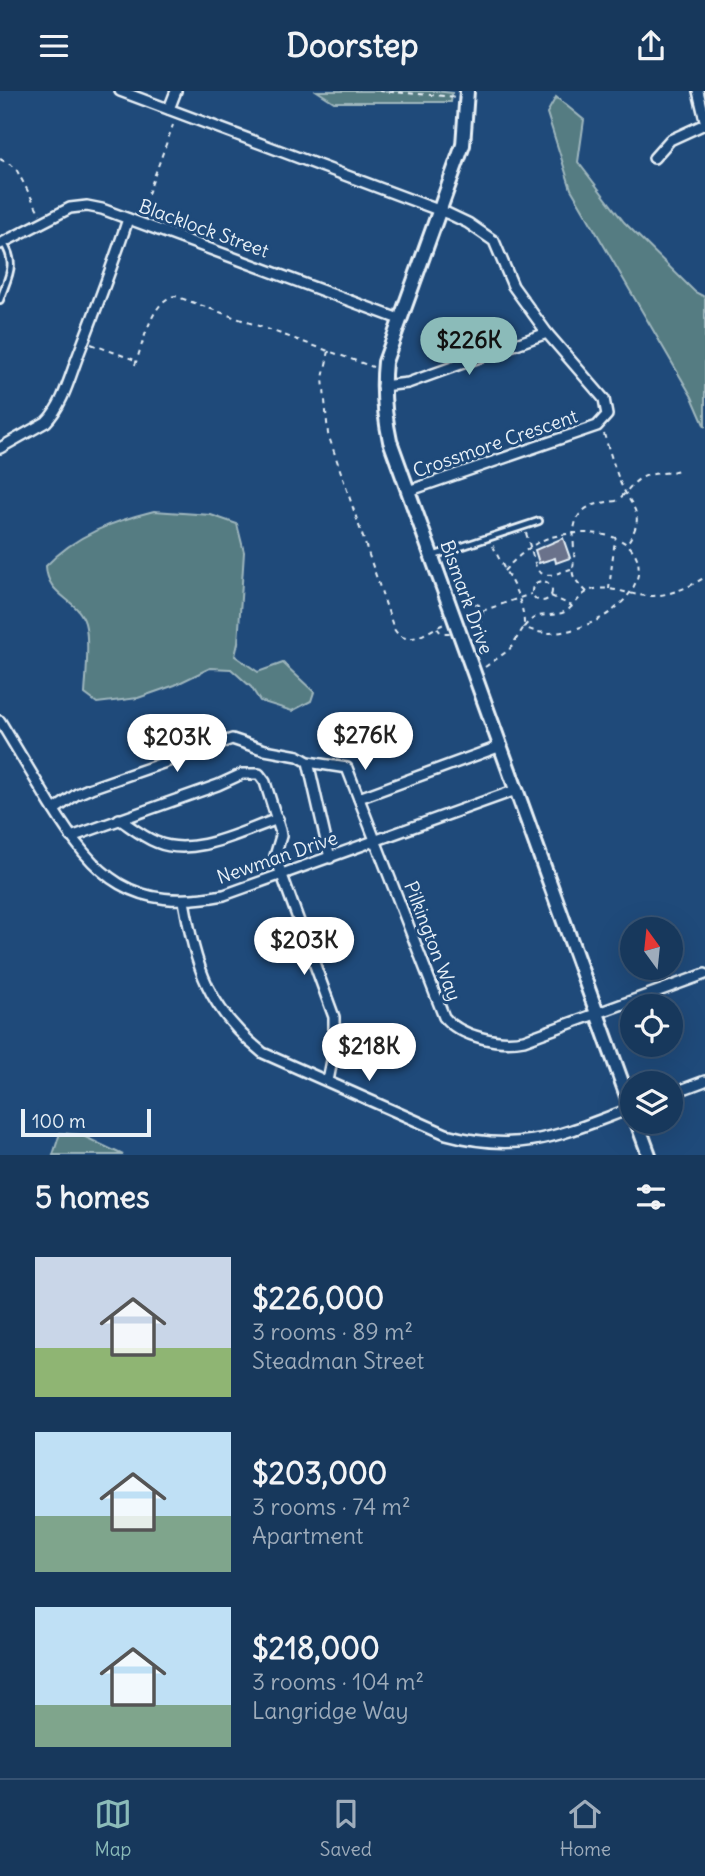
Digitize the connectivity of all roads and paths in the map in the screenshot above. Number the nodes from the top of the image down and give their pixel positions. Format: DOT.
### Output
graph roads {
  1 [pos="120,91"];
  2 [pos="176,91"];
  3 [pos="379,91"];
  4 [pos="698,91"];
  5 [pos="467,94"];
  6 [pos="169,109"];
  7 [pos="705,122"];
  8 [pos="173,125"];
  9 [pos="654,158"];
  10 [pos="0,159"];
  11 [pos="439,211"];
  12 [pos="44,221"];
  13 [pos="133,221"];
  14 [pos="1,243"];
  15 [pos="0,300"];
  16 [pos="399,319"];
  17 [pos="547,333"];
  18 [pos="84,341"];
  19 [pos="329,351"];
  20 [pos="136,360"];
  21 [pos="135,365"];
  22 [pos="384,371"];
  23 [pos="382,386"];
  24 [pos="604,434"];
  25 [pos="0,448"];
  26 [pos="679,470"];
  27 [pos="408,491"];
  28 [pos="626,492"];
  29 [pos="539,521"];
  30 [pos="524,526"];
  31 [pos="572,533"];
  32 [pos="489,537"];
  33 [pos="615,538"];
  34 [pos="627,544"];
  35 [pos="530,548"];
  36 [pos="432,556"];
  37 [pos="571,568"];
  38 [pos="504,571"];
  39 [pos="551,575"];
  40 [pos="705,576"];
  41 [pos="547,582"];
  42 [pos="609,590"];
  43 [pos="587,592"];
  44 [pos="631,593"];
  45 [pos="533,594"];
  46 [pos="550,596"];
  47 [pos="520,598"];
  48 [pos="466,604"];
  49 [pos="572,606"];
  50 [pos="482,611"];
  51 [pos="436,627"];
  52 [pos="453,627"];
  53 [pos="524,628"];
  54 [pos="468,629"];
  55 [pos="474,671"];
  56 [pos="0,721"];
  57 [pos="501,746"];
  58 [pos="308,762"];
  59 [pos="516,790"];
  60 [pos="359,798"];
  61 [pos="54,810"];
  62 [pos="119,819"];
  63 [pos="278,819"];
  64 [pos="71,837"];
  65 [pos="377,841"];
  66 [pos="330,857"];
  67 [pos="282,875"];
  68 [pos="184,901"];
  69 [pos="705,974"];
  70 [pos="597,1013"];
  71 [pos="620,1076"];
  72 [pos="328,1081"];
  73 [pos="705,1081"];
  74 [pos="683,1089"];
  75 [pos="620,1113"];
  76 [pos="641,1134"];
  77 [pos="649,1155"];
  1 -- 6 [label="street, Crossmore Crescent"];
  2 -- 6 [label="street"];
  3 -- 5 [label="path"];
  4 -- 7 [label="street"];
  5 -- 11 [label="street, Bismark Drive"];
  6 -- 11 [label="street, Crossmore Crescent"];
  7 -- 9 [label="street"];
  8 -- 13 [label="path"];
  10 -- 12 [label="path"];
  11 -- 16 [label="street, Bismark Drive"];
  11 -- 17 [label="street, Crossmore Crescent"];
  12 -- 13 [label="street, Blacklock Street"];
  12 -- 14 [label="street, Blacklock Street"];
  13 -- 16 [label="street, Blacklock Street"];
  13 -- 18 [label="street"];
  14 -- 15 [label="lane"];
  16 -- 22 [label="street, Bismark Drive"];
  17 -- 23 [label="street"];
  17 -- 27 [label="street, Crossmore Crescent"];
  18 -- 20 [label="path"];
  18 -- 25 [label="street"];
  19 -- 20 [label="path"];
  19 -- 22 [label="path"];
  19 -- 51 [label="path"];
  20 -- 21 [label="path"];
  22 -- 23 [label="street, Bismark Drive"];
  23 -- 27 [label="street, Bismark Drive"];
  24 -- 28 [label="path"];
  26 -- 28 [label="path"];
  27 -- 36 [label="street, Bismark Drive"];
  28 -- 31 [label="path"];
  28 -- 34 [label="path"];
  29 -- 30 [label="lane"];
  30 -- 32 [label="lane"];
  30 -- 35 [label="path"];
  31 -- 33 [label="path"];
  31 -- 35 [label="path"];
  31 -- 37 [label="path"];
  32 -- 36 [label="lane"];
  32 -- 38 [label="path"];
  33 -- 34 [label="path"];
  33 -- 42 [label="path"];
  34 -- 44 [label="path"];
  35 -- 38 [label="path"];
  35 -- 39 [label="path"];
  36 -- 52 [label="street, Bismark Drive"];
  37 -- 39 [label="path"];
  37 -- 43 [label="path"];
  38 -- 47 [label="path"];
  39 -- 41 [label="path"];
  40 -- 44 [label="path"];
  41 -- 45 [label="path"];
  41 -- 46 [label="path"];
  42 -- 43 [label="path"];
  42 -- 44 [label="path"];
  43 -- 49 [label="path"];
  44 -- 53 [label="path"];
  45 -- 46 [label="path"];
  45 -- 47 [label="path"];
  46 -- 49 [label="path"];
  47 -- 50 [label="path"];
  47 -- 53 [label="path"];
  48 -- 50 [label="path"];
  49 -- 53 [label="path"];
  50 -- 54 [label="path"];
  51 -- 52 [label="path"];
  51 -- 52 [label="path"];
  52 -- 55 [label="street, Bismark Drive"];
  53 -- 55 [label="path"];
  55 -- 57 [label="street, Bismark Drive"];
  56 -- 61 [label="street, Newman Drive"];
  57 -- 59 [label="street, Bismark Drive"];
  57 -- 60 [label="street"];
  58 -- 60 [label="street"];
  58 -- 61 [label="street"];
  58 -- 66 [label="street"];
  59 -- 65 [label="street, Newman Drive"];
  59 -- 70 [label="street, Bismark Drive"];
  60 -- 65 [label="street"];
  61 -- 64 [label="street, Newman Drive"];
  62 -- 63 [label="street"];
  62 -- 63 [label="street"];
  62 -- 64 [label="street"];
  63 -- 67 [label="street"];
  64 -- 68 [label="street, Newman Drive"];
  65 -- 66 [label="street, Newman Drive"];
  65 -- 70 [label="street, Pilkington Way"];
  66 -- 67 [label="street, Newman Drive"];
  67 -- 68 [label="street, Newman Drive"];
  67 -- 72 [label="street"];
  68 -- 72 [label="street"];
  69 -- 70 [label="street"];
  70 -- 71 [label="street, Bismark Drive"];
  72 -- 75 [label="street"];
  73 -- 74 [label="street"];
  76 -- 77 [label="street"];
}
